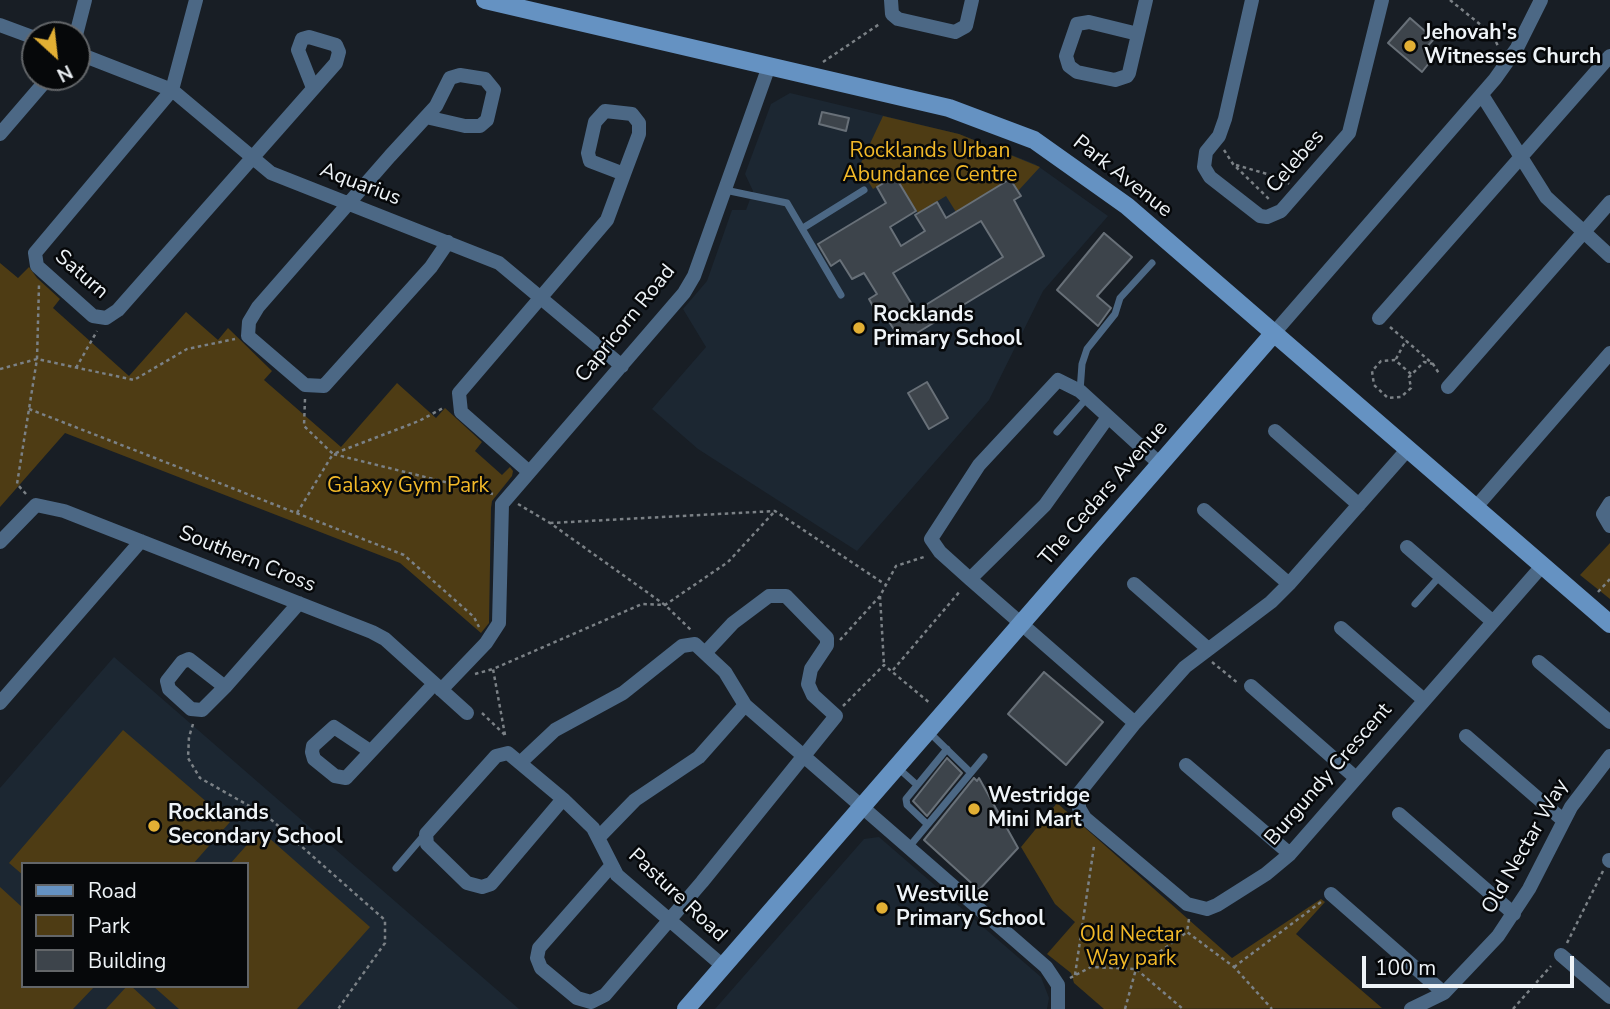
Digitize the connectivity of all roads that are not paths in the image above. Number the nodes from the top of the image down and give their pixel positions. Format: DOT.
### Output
graph roads {
  1 [pos="85,0"];
  2 [pos="195,0"];
  3 [pos="485,0"];
  4 [pos="972,0"];
  5 [pos="1146,0"];
  6 [pos="1252,0"];
  7 [pos="1382,0"];
  8 [pos="1542,0"];
  9 [pos="545,7"];
  10 [pos="891,7"];
  11 [pos="80,21"];
  12 [pos="0,25"];
  13 [pos="21,33"];
  14 [pos="1138,34"];
  15 [pos="1610,56"];
  16 [pos="91,58"];
  17 [pos="769,66"];
  18 [pos="313,88"];
  19 [pos="172,89"];
  20 [pos="37,91"];
  21 [pos="1482,94"];
  22 [pos="426,117"];
  23 [pos="0,134"];
  24 [pos="253,159"];
  25 [pos="1520,159"];
  26 [pos="624,174"];
  27 [pos="724,190"];
  28 [pos="864,190"];
  29 [pos="1610,202"];
  30 [pos="350,204"];
  31 [pos="803,228"];
  32 [pos="1583,234"];
  33 [pos="448,242"];
  34 [pos="1610,256"];
  35 [pos="1152,263"];
  36 [pos="841,295"];
  37 [pos="541,297"];
  38 [pos="1380,318"];
  39 [pos="1274,333"];
  40 [pos="1610,353"];
  41 [pos="622,366"];
  42 [pos="1448,387"];
  43 [pos="1084,394"];
  44 [pos="1108,417"];
  45 [pos="1275,431"];
  46 [pos="1057,432"];
  47 [pos="1408,449"];
  48 [pos="1160,464"];
  49 [pos="528,471"];
  50 [pos="1610,503"];
  51 [pos="1359,506"];
  52 [pos="1476,507"];
  53 [pos="1204,510"];
  54 [pos="1610,526"];
  55 [pos="141,541"];
  56 [pos="0,542"];
  57 [pos="1407,547"];
  58 [pos="1542,566"];
  59 [pos="1440,575"];
  60 [pos="970,579"];
  61 [pos="1134,584"];
  62 [pos="1289,584"];
  63 [pos="299,603"];
  64 [pos="1415,604"];
  65 [pos="1492,621"];
  66 [pos="1021,624"];
  67 [pos="1610,624"];
  68 [pos="1341,628"];
  69 [pos="1204,651"];
  70 [pos="706,652"];
  71 [pos="1539,662"];
  72 [pos="1251,686"];
  73 [pos="225,687"];
  74 [pos="438,687"];
  75 [pos="1424,700"];
  76 [pos="0,703"];
  77 [pos="745,705"];
  78 [pos="472,711"];
  79 [pos="1610,722"];
  80 [pos="1135,723"];
  81 [pos="928,731"];
  82 [pos="1466,736"];
  83 [pos="947,749"];
  84 [pos="370,751"];
  85 [pos="803,755"];
  86 [pos="1610,756"];
  87 [pos="984,757"];
  88 [pos="521,762"];
  89 [pos="1186,765"];
  90 [pos="897,767"];
  91 [pos="969,771"];
  92 [pos="1356,778"];
  93 [pos="917,785"];
  94 [pos="563,799"];
  95 [pos="862,807"];
  96 [pos="1399,814"];
  97 [pos="1564,821"];
  98 [pos="927,824"];
  99 [pos="426,834"];
  100 [pos="599,837"];
  101 [pos="909,847"];
  102 [pos="1290,854"];
  103 [pos="611,866"];
  104 [pos="396,868"];
  105 [pos="1331,894"];
  106 [pos="1514,914"];
  107 [pos="669,920"];
  108 [pos="1561,955"];
  109 [pos="723,966"];
  110 [pos="1444,993"];
  111 [pos="1610,998"];
  112 [pos="686,1009"];
  113 [pos="1058,1009"];
  114 [pos="1411,1009"];
  1 -- 11 [label="street"];
  2 -- 19 [label="street"];
  3 -- 9 [label="street, Park Avenue"];
  4 -- 10 [label="street"];
  5 -- 14 [label="street"];
  6 -- 7 [label="street, Celebes"];
  8 -- 21 [label="street, The Cedars Avenue"];
  9 -- 17 [label="street, Park Avenue"];
  12 -- 13 [label="street"];
  14 -- 14 [label="street"];
  15 -- 25 [label="street"];
  16 -- 19 [label="street, Aquarius"];
  17 -- 27 [label="street, Capricorn Road"];
  17 -- 39 [label="street, Park Avenue"];
  18 -- 24 [label="street, Saturn"];
  19 -- 24 [label="street, Aquarius"];
  19 -- 24 [label="street, Saturn"];
  20 -- 23 [label="street"];
  21 -- 25 [label="street"];
  21 -- 39 [label="street, The Cedars Avenue"];
  22 -- 22 [label="street"];
  22 -- 30 [label="street"];
  24 -- 30 [label="street, Aquarius"];
  25 -- 32 [label="street"];
  25 -- 38 [label="street"];
  26 -- 26 [label="street"];
  26 -- 37 [label="street"];
  27 -- 31 [label="lane"];
  27 -- 41 [label="street, Capricorn Road"];
  28 -- 31 [label="lane"];
  29 -- 32 [label="street"];
  30 -- 33 [label="street, Aquarius"];
  30 -- 33 [label="street"];
  31 -- 36 [label="lane"];
  32 -- 34 [label="street"];
  32 -- 42 [label="street"];
  33 -- 37 [label="street, Aquarius"];
  35 -- 43 [label="lane"];
  37 -- 41 [label="street, Aquarius"];
  37 -- 49 [label="street"];
  39 -- 47 [label="street, Park Avenue"];
  39 -- 48 [label="street, The Cedars Avenue"];
  40 -- 52 [label="street"];
  41 -- 49 [label="street, Capricorn Road"];
  43 -- 44 [label="street"];
  43 -- 46 [label="lane"];
  43 -- 60 [label="street"];
  44 -- 48 [label="street"];
  44 -- 60 [label="street"];
  45 -- 51 [label="street"];
  47 -- 51 [label="street, Burgundy Crescent"];
  47 -- 52 [label="street, Park Avenue"];
  48 -- 66 [label="street, The Cedars Avenue"];
  49 -- 74 [label="street, Capricorn Road"];
  50 -- 54 [label="street"];
  51 -- 62 [label="street, Burgundy Crescent"];
  52 -- 58 [label="street, Park Avenue"];
  53 -- 62 [label="street"];
  55 -- 56 [label="street, Southern Cross"];
  55 -- 63 [label="street, Southern Cross"];
  55 -- 76 [label="street"];
  57 -- 59 [label="street"];
  58 -- 65 [label="street, Burgundy Crescent"];
  58 -- 67 [label="street, Park Avenue"];
  59 -- 64 [label="lane"];
  59 -- 65 [label="street"];
  60 -- 66 [label="street"];
  61 -- 69 [label="street"];
  62 -- 69 [label="street, Burgundy Crescent"];
  63 -- 73 [label="street"];
  63 -- 74 [label="street, Southern Cross"];
  65 -- 75 [label="street, Burgundy Crescent"];
  66 -- 80 [label="street"];
  66 -- 81 [label="street, The Cedars Avenue"];
  68 -- 75 [label="street"];
  69 -- 80 [label="street, Burgundy Crescent"];
  70 -- 77 [label="street"];
  70 -- 85 [label="street"];
  70 -- 88 [label="street"];
  71 -- 79 [label="street"];
  72 -- 92 [label="street"];
  73 -- 73 [label="street"];
  74 -- 78 [label="street, Southern Cross"];
  74 -- 84 [label="street, Capricorn Road"];
  75 -- 92 [label="street, Burgundy Crescent"];
  77 -- 85 [label="street"];
  77 -- 100 [label="street"];
  80 -- 102 [label="street, Burgundy Crescent"];
  81 -- 83 [label="lane"];
  81 -- 90 [label="street, The Cedars Avenue"];
  82 -- 97 [label="street"];
  83 -- 91 [label="lane"];
  83 -- 93 [label="lane"];
  85 -- 95 [label="street"];
  85 -- 107 [label="street"];
  86 -- 97 [label="street, Old Nectar Way"];
  87 -- 91 [label="lane"];
  88 -- 94 [label="street, Pasture Road"];
  88 -- 99 [label="street, Pasture Road"];
  89 -- 102 [label="street"];
  90 -- 93 [label="lane"];
  90 -- 95 [label="street, The Cedars Avenue"];
  91 -- 98 [label="lane"];
  92 -- 102 [label="street, Burgundy Crescent"];
  93 -- 98 [label="lane"];
  94 -- 99 [label="street"];
  94 -- 100 [label="street, Pasture Road"];
  95 -- 101 [label="street"];
  95 -- 109 [label="street, The Cedars Avenue"];
  96 -- 106 [label="street"];
  97 -- 106 [label="street, Old Nectar Way"];
  98 -- 101 [label="lane"];
  99 -- 104 [label="lane"];
  100 -- 103 [label="street, Pasture Road"];
  101 -- 113 [label="street"];
  103 -- 107 [label="street, Pasture Road"];
  103 -- 107 [label="street"];
  105 -- 110 [label="street"];
  106 -- 110 [label="street, Old Nectar Way"];
  107 -- 109 [label="street, Pasture Road"];
  108 -- 111 [label="street"];
  109 -- 112 [label="street, The Cedars Avenue"];
  110 -- 114 [label="street, Old Nectar Way"];
}
